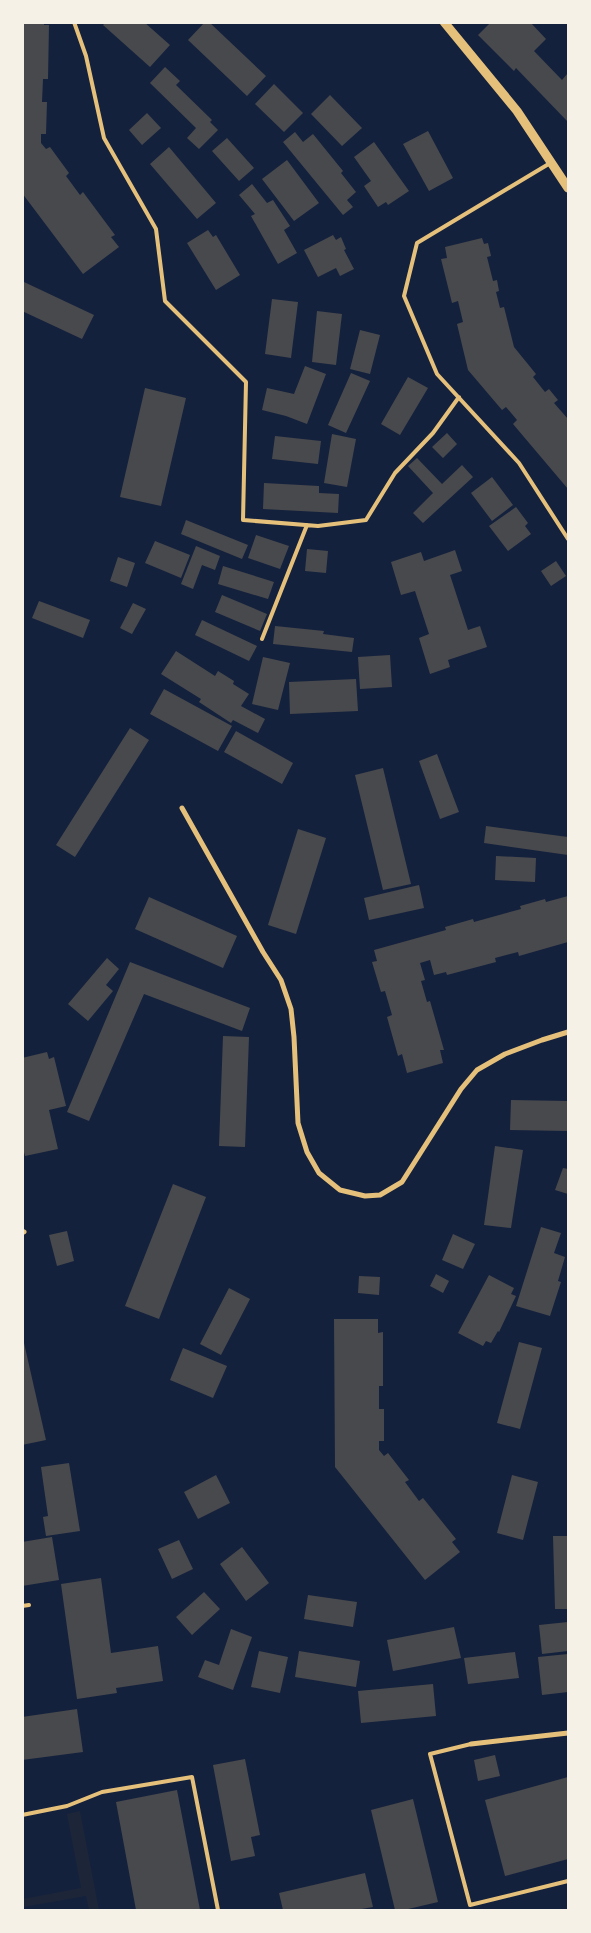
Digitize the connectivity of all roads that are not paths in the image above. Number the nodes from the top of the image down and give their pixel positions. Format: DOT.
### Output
graph roads {
  1 [pos="74,22"];
  2 [pos="444,22"];
  3 [pos="552,162"];
  4 [pos="568,188"];
  5 [pos="459,397"];
  6 [pos="307,525"];
  7 [pos="568,539"];
  8 [pos="262,639"];
  9 [pos="182,808"];
  10 [pos="568,1032"];
  11 [pos="22,1606"];
  12 [pos="29,1606"];
  13 [pos="568,1733"];
  14 [pos="471,1744"];
  15 [pos="22,1815"];
  16 [pos="568,1881"];
  17 [pos="218,1910"];
  1 -- 6 [label="lane"];
  2 -- 3 [label="street"];
  3 -- 4 [label="street"];
  3 -- 5 [label="lane"];
  5 -- 6 [label="lane"];
  5 -- 7 [label="lane"];
  6 -- 8 [label="lane"];
  9 -- 10 [label="street"];
  11 -- 12 [label="lane"];
  13 -- 14 [label="street"];
  14 -- 16 [label="lane"];
  15 -- 17 [label="lane"];
}
